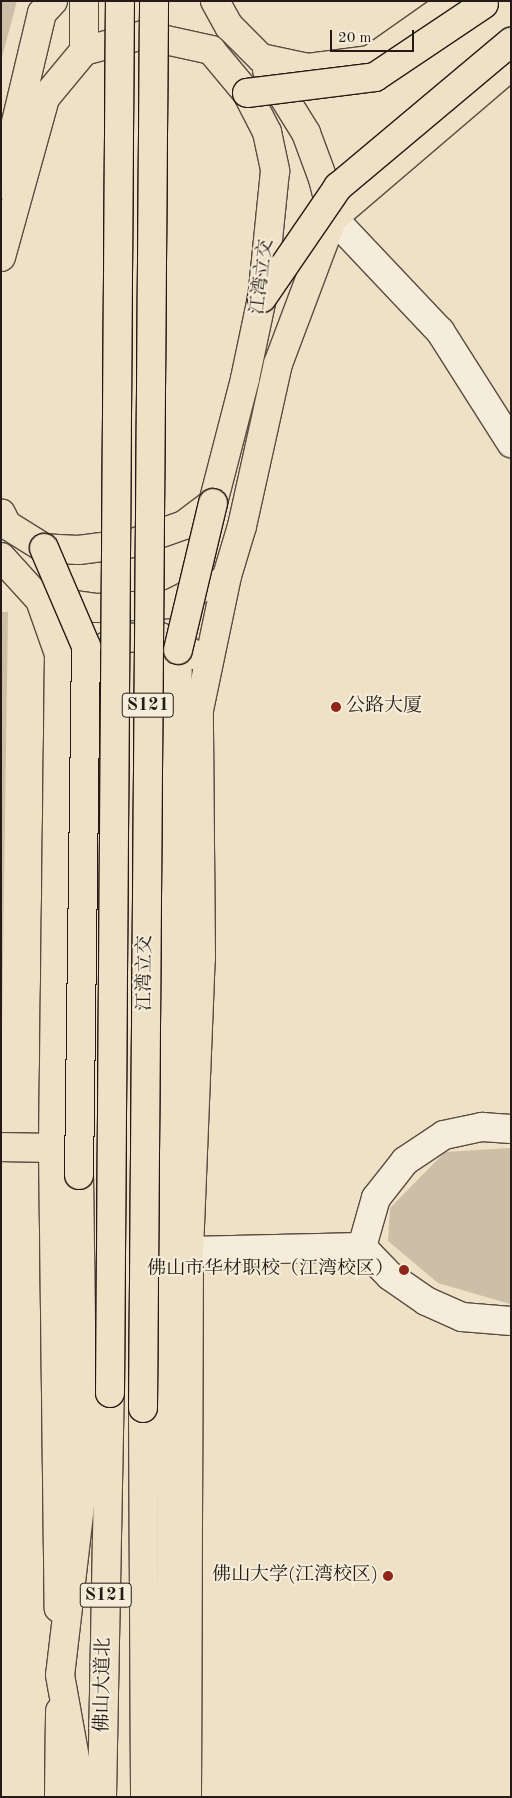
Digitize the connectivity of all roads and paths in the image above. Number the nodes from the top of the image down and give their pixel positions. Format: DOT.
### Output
graph roads {
  1 [pos="84,1"];
  2 [pos="120,1"];
  3 [pos="154,1"];
  4 [pos="204,1"];
  5 [pos="215,1"];
  6 [pos="454,1"];
  7 [pos="486,3"];
  8 [pos="47,5"];
  9 [pos="511,42"];
  10 [pos="211,50"];
  11 [pos="84,51"];
  12 [pos="261,58"];
  13 [pos="511,66"];
  14 [pos="247,92"];
  15 [pos="1,185"];
  16 [pos="333,218"];
  17 [pos="1,257"];
  18 [pos="262,298"];
  19 [pos="511,443"];
  20 [pos="213,503"];
  21 [pos="3,520"];
  22 [pos="44,548"];
  23 [pos="4,563"];
  24 [pos="227,576"];
  25 [pos="40,600"];
  26 [pos="86,646"];
  27 [pos="178,650"];
  28 [pos="210,662"];
  29 [pos="58,670"];
  30 [pos="511,1129"];
  31 [pos="1,1147"];
  32 [pos="53,1148"];
  33 [pos="362,1247"];
  34 [pos="189,1251"];
  35 [pos="511,1321"];
  36 [pos="60,1675"];
  37 [pos="59,1797"];
  38 [pos="82,1797"];
  39 [pos="102,1797"];
  40 [pos="145,1797"];
  41 [pos="172,1797"];
  42 [pos="187,1797"];
  1 -- 11 [label="main road"];
  2 -- 39 [label="main road, 佛山大道北 / S121, bridge"];
  3 -- 40 [label="main road, 江湾立交 / S121, bridge"];
  4 -- 10 [label="main road"];
  5 -- 12 [label="main road"];
  6 -- 12 [label="main road"];
  7 -- 14 [label="main road, bridge"];
  8 -- 15 [label="main road"];
  9 -- 18 [label="main road, bridge"];
  10 -- 11 [label="main road, bridge"];
  10 -- 14 [label="main road, 江湾立交"];
  11 -- 17 [label="main road"];
  12 -- 16 [label="main road"];
  13 -- 16 [label="main road"];
  14 -- 18 [label="main road, 江湾立交, bridge"];
  16 -- 19 [label="street"];
  16 -- 24 [label="main road"];
  18 -- 20 [label="main road, 江湾立交"];
  20 -- 22 [label="main road, bridge"];
  20 -- 27 [label="main road, 江湾立交, bridge"];
  21 -- 22 [label="main road"];
  22 -- 26 [label="main road, bridge"];
  23 -- 25 [label="main road"];
  24 -- 25 [label="main road"];
  24 -- 28 [label="main road"];
  25 -- 29 [label="main road"];
  26 -- 27 [label="main road, bridge"];
  26 -- 36 [label="main road, bridge"];
  27 -- 41 [label="main road"];
  28 -- 29 [label="main road"];
  28 -- 34 [label="main road"];
  29 -- 32 [label="main road"];
  30 -- 33 [label="street"];
  31 -- 32 [label="main road"];
  32 -- 36 [label="main road"];
  33 -- 34 [label="street"];
  33 -- 35 [label="street"];
  34 -- 42 [label="main road"];
  36 -- 37 [label="main road"];
  36 -- 38 [label="main road"];
}
